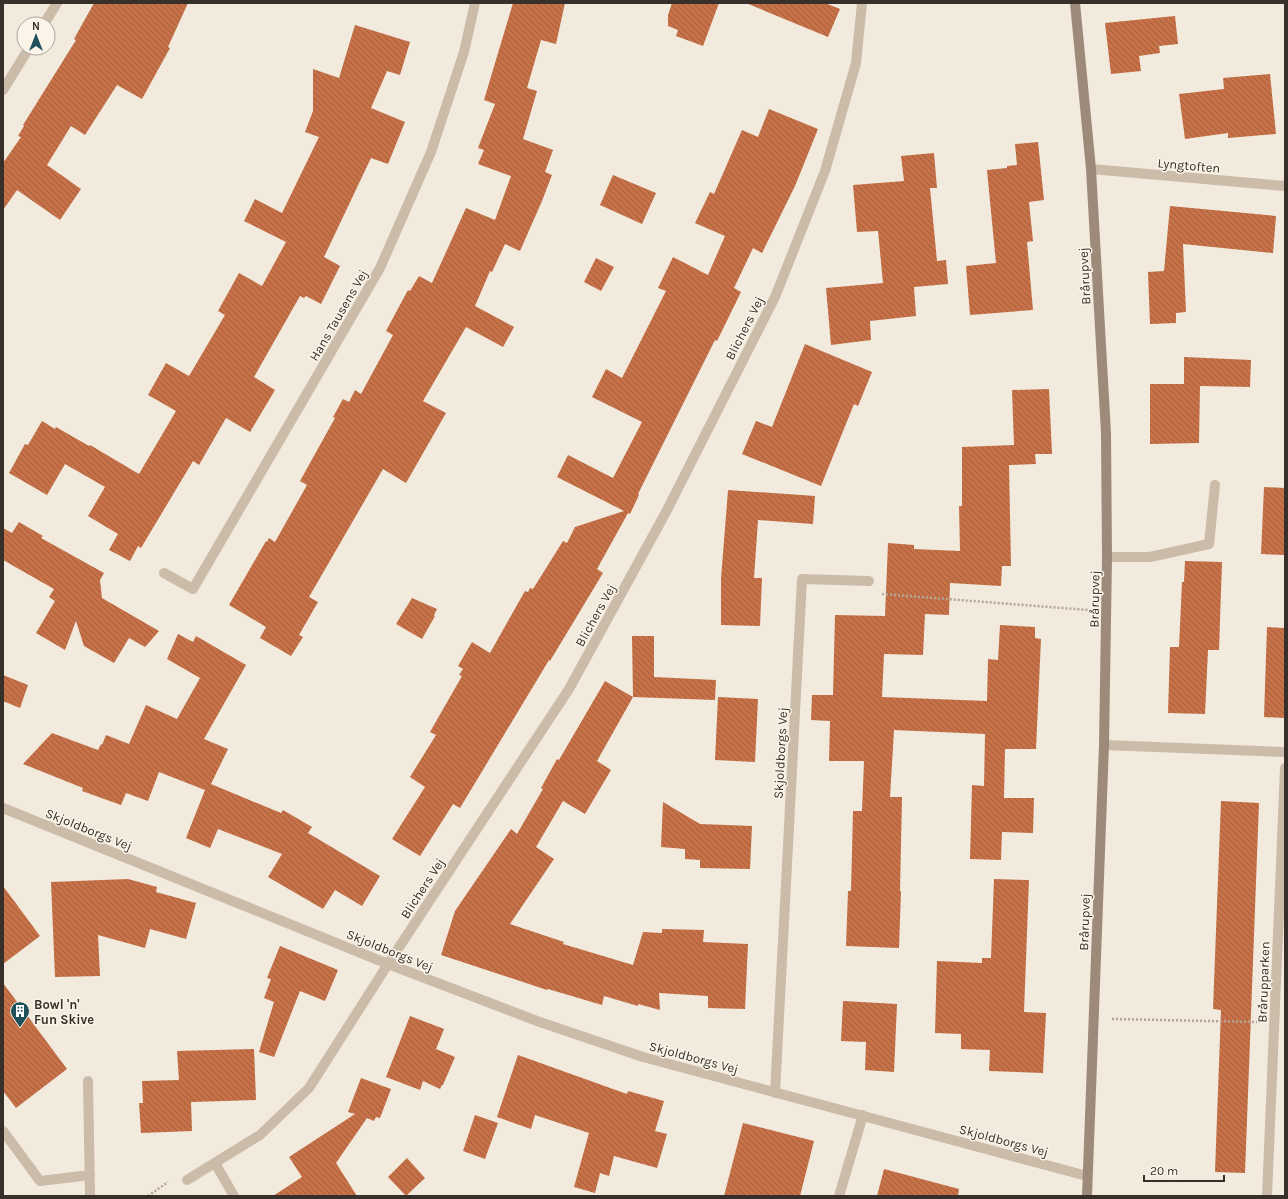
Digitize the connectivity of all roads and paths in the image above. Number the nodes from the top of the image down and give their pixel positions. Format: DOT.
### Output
graph roads {
  1 [pos="57,3"];
  2 [pos="475,3"];
  3 [pos="862,3"];
  4 [pos="1075,3"];
  5 [pos="49,16"];
  6 [pos="24,56"];
  7 [pos="3,90"];
  8 [pos="1092,169"];
  9 [pos="1285,186"];
  10 [pos="1215,484"];
  11 [pos="1107,557"];
  12 [pos="164,573"];
  13 [pos="869,580"];
  14 [pos="1106,612"];
  15 [pos="1104,745"];
  16 [pos="1285,752"];
  17 [pos="1285,768"];
  18 [pos="3,808"];
  19 [pos="388,964"];
  20 [pos="1093,1019"];
  21 [pos="1274,1023"];
  22 [pos="88,1081"];
  23 [pos="775,1092"];
  24 [pos="863,1115"];
  25 [pos="3,1131"];
  26 [pos="215,1163"];
  27 [pos="90,1175"];
  28 [pos="1087,1176"];
  29 [pos="187,1180"];
  30 [pos="90,1196"];
  31 [pos="148,1196"];
  32 [pos="234,1196"];
  33 [pos="839,1196"];
  34 [pos="1087,1196"];
  35 [pos="1267,1196"];
  1 -- 5 [label="street"];
  2 -- 12 [label="street, Hans Tausens Vej"];
  3 -- 19 [label="street, Blichers Vej"];
  4 -- 8 [label="street, Brårupvej"];
  6 -- 7 [label="street"];
  8 -- 9 [label="street, Lyngtoften"];
  8 -- 11 [label="street, Brårupvej"];
  10 -- 11 [label="street"];
  11 -- 14 [label="street, Brårupvej"];
  13 -- 14 [label="path"];
  13 -- 23 [label="street, Skjoldborgs Vej"];
  14 -- 15 [label="street, Brårupvej"];
  15 -- 16 [label="street"];
  15 -- 20 [label="street, Brårupvej"];
  17 -- 21 [label="street, Brårupparken"];
  18 -- 19 [label="street, Skjoldborgs Vej"];
  19 -- 23 [label="street, Skjoldborgs Vej"];
  19 -- 26 [label="street, Blichers Vej"];
  20 -- 21 [label="path"];
  20 -- 28 [label="street, Brårupvej"];
  21 -- 35 [label="street, Brårupparken"];
  22 -- 27 [label="street"];
  23 -- 24 [label="street, Skjoldborgs Vej"];
  24 -- 28 [label="street, Skjoldborgs Vej"];
  24 -- 33 [label="street"];
  25 -- 27 [label="street"];
  26 -- 29 [label="street, Blichers Vej"];
  26 -- 32 [label="street"];
  27 -- 30 [label="street"];
  28 -- 34 [label="street, Brårupvej"];
  29 -- 31 [label="path"];
}
